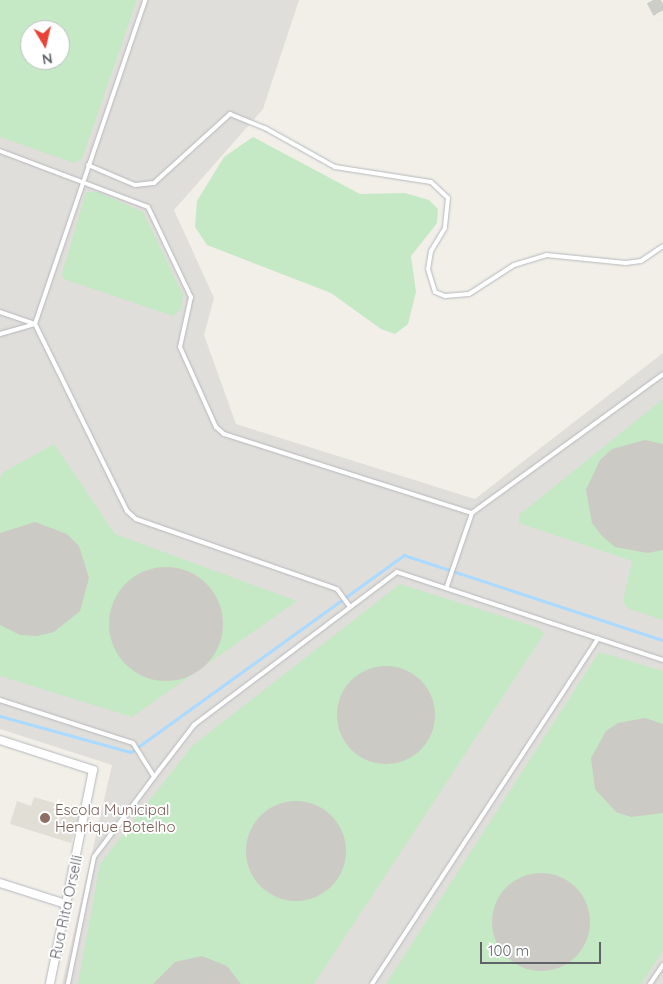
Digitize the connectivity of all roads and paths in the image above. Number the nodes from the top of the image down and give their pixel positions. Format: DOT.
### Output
graph roads {
  1 [pos="145,0"];
  2 [pos="0,151"];
  3 [pos="88,165"];
  4 [pos="82,180"];
  5 [pos="663,246"];
  6 [pos="0,312"];
  7 [pos="35,324"];
  8 [pos="0,334"];
  9 [pos="663,374"];
  10 [pos="472,513"];
  11 [pos="447,586"];
  12 [pos="350,607"];
  13 [pos="598,638"];
  14 [pos="663,660"];
  15 [pos="0,700"];
  16 [pos="0,740"];
  17 [pos="154,776"];
  18 [pos="0,882"];
  19 [pos="66,904"];
  20 [pos="663,965"];
  21 [pos="50,984"];
  22 [pos="68,984"];
  23 [pos="372,984"];
  24 [pos="650,984"];
  1 -- 3 [label="lane"];
  2 -- 4 [label="lane"];
  3 -- 4 [label="lane"];
  3 -- 5 [label="lane"];
  4 -- 7 [label="lane"];
  4 -- 10 [label="lane"];
  6 -- 7 [label="lane"];
  7 -- 8 [label="lane"];
  7 -- 12 [label="lane"];
  9 -- 10 [label="lane"];
  10 -- 11 [label="lane"];
  11 -- 12 [label="lane"];
  11 -- 13 [label="lane"];
  12 -- 17 [label="lane"];
  13 -- 14 [label="lane"];
  13 -- 23 [label="lane"];
  15 -- 17 [label="lane"];
  16 -- 19 [label="street, Rua Rita Orselli"];
  17 -- 22 [label="lane"];
  18 -- 19 [label="street"];
  19 -- 21 [label="street, Rua Rita Orselli"];
  20 -- 24 [label="lane"];
}
